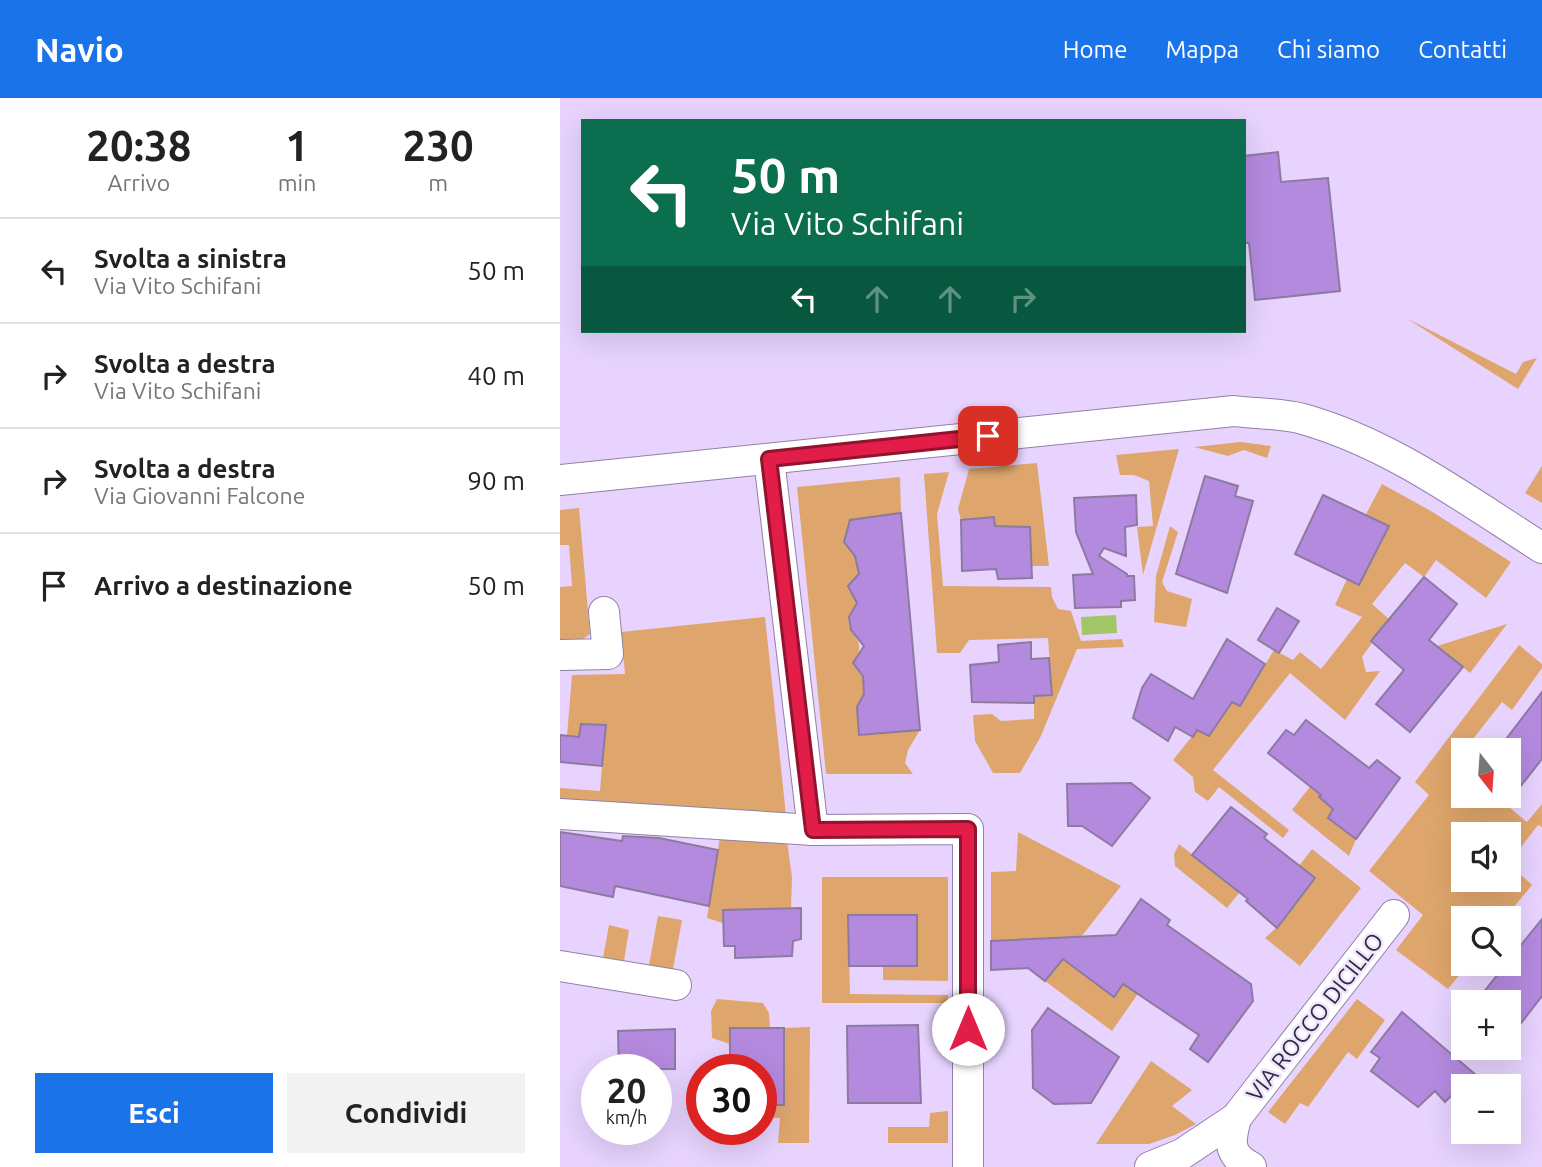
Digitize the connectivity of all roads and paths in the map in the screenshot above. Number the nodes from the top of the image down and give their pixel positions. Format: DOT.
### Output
graph roads {
  1 [pos="769,459"];
  2 [pos="560,480"];
  3 [pos="1542,548"];
  4 [pos="604,612"];
  5 [pos="560,655"];
  6 [pos="560,814"];
  7 [pos="813,830"];
  8 [pos="1394,915"];
  9 [pos="560,966"];
  10 [pos="676,985"];
  11 [pos="1236,1118"];
  12 [pos="968,1167"];
  13 [pos="1150,1167"];
  14 [pos="1251,1167"];
  1 -- 2 [label="street"];
  1 -- 3 [label="street"];
  1 -- 7 [label="street"];
  4 -- 5 [label="street"];
  6 -- 7 [label="street"];
  7 -- 12 [label="street"];
  8 -- 11 [label="street, VIA ROCCO DICILLO"];
  9 -- 10 [label="street"];
  11 -- 13 [label="street, VIA ROCCO DICILLO"];
  11 -- 14 [label="street"];
}
